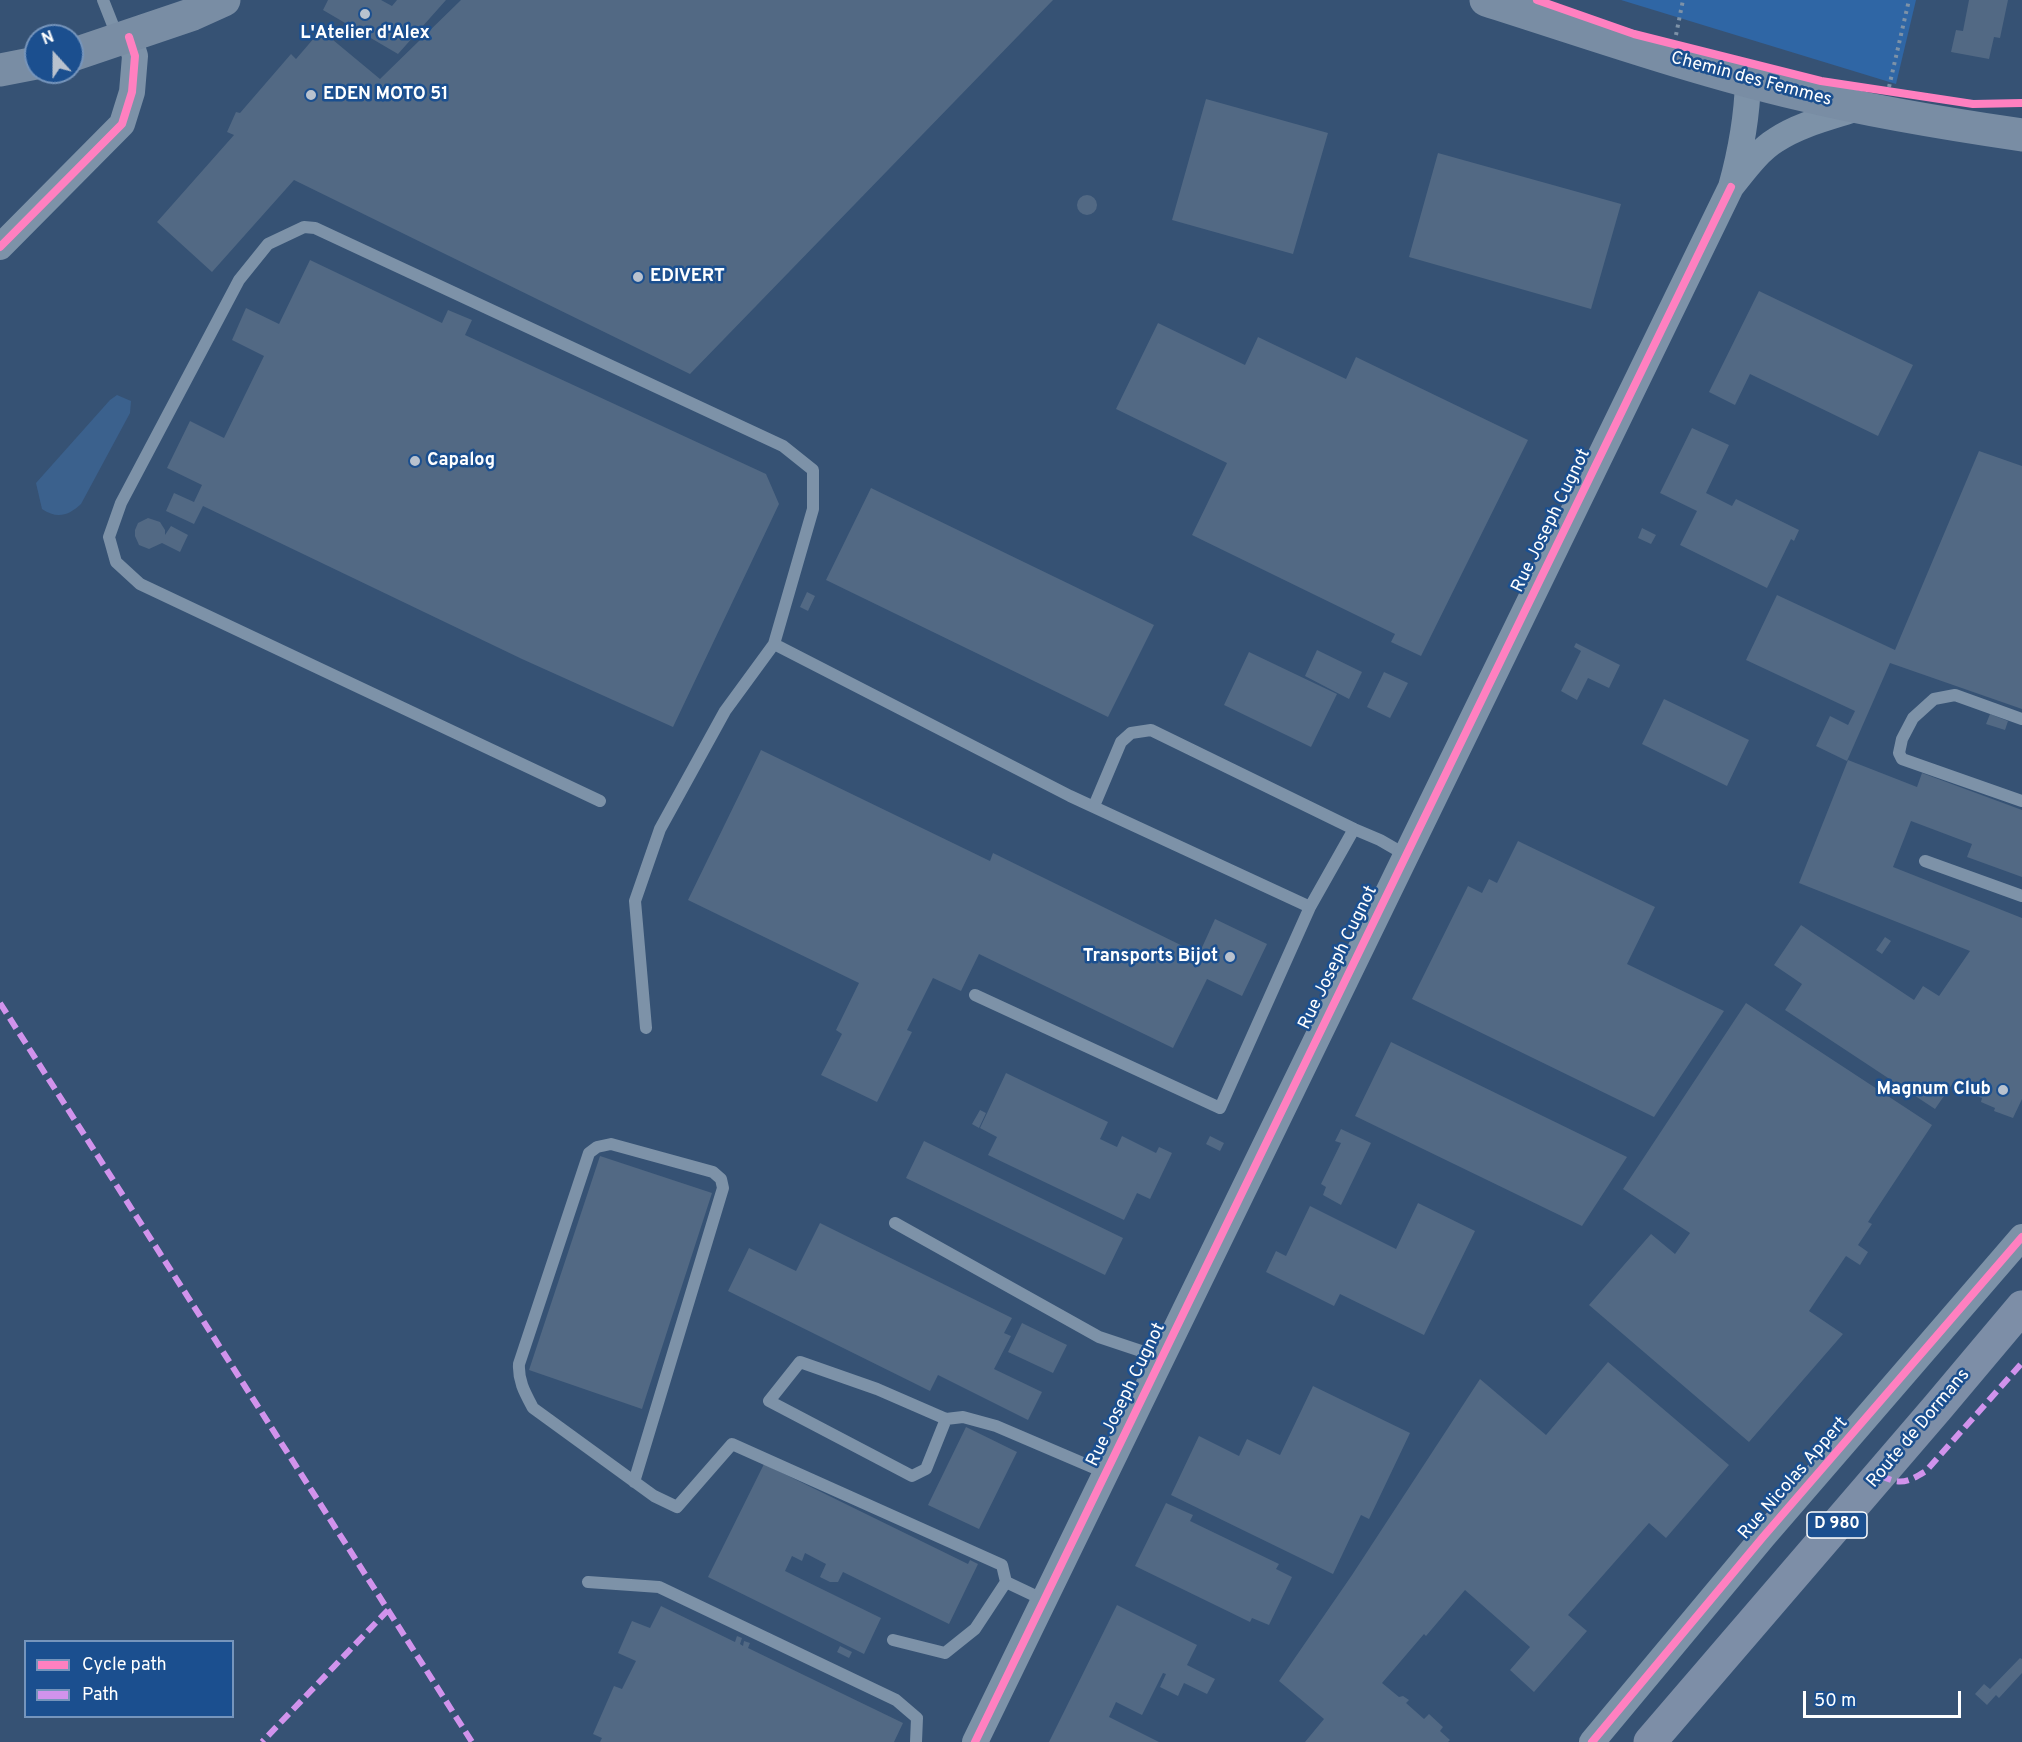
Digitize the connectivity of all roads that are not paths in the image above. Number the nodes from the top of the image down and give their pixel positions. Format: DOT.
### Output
graph roads {
  1 [pos="103,0"];
  2 [pos="224,0"];
  3 [pos="1486,0"];
  4 [pos="124,38"];
  5 [pos="84,51"];
  6 [pos="24,65"];
  7 [pos="0,70"];
  8 [pos="1748,81"];
  9 [pos="1867,98"];
  10 [pos="2022,135"];
  11 [pos="1731,187"];
  12 [pos="0,247"];
  13 [pos="774,644"];
  14 [pos="2022,719"];
  15 [pos="600,801"];
  16 [pos="2022,801"];
  17 [pos="1094,806"];
  18 [pos="1354,829"];
  19 [pos="1406,855"];
  20 [pos="1925,861"];
  21 [pos="2022,896"];
  22 [pos="1310,907"];
  23 [pos="975,995"];
  24 [pos="646,1028"];
  25 [pos="896,1223"];
  26 [pos="2022,1237"];
  27 [pos="2022,1306"];
  28 [pos="1162,1358"];
  29 [pos="946,1419"];
  30 [pos="1106,1473"];
  31 [pos="634,1482"];
  32 [pos="588,1582"];
  33 [pos="1005,1582"];
  34 [pos="1044,1600"];
  35 [pos="894,1640"];
  36 [pos="916,1742"];
  37 [pos="975,1742"];
  38 [pos="1592,1742"];
  39 [pos="1650,1742"];
  1 -- 4 [label="lane"];
  2 -- 4 [label="street"];
  3 -- 8 [label="street, Chemin des Femmes"];
  4 -- 5 [label="street"];
  4 -- 12 [label="street"];
  6 -- 7 [label="street"];
  8 -- 9 [label="street, Chemin des Femmes"];
  8 -- 11 [label="street, Rue Joseph Cugnot"];
  9 -- 10 [label="street, Chemin des Femmes"];
  9 -- 11 [label="street, Rue Joseph Cugnot"];
  11 -- 19 [label="street, Rue Joseph Cugnot"];
  13 -- 15 [label="lane"];
  13 -- 17 [label="lane"];
  13 -- 24 [label="lane"];
  14 -- 16 [label="lane"];
  17 -- 18 [label="lane"];
  17 -- 22 [label="lane"];
  18 -- 19 [label="lane"];
  18 -- 22 [label="lane"];
  19 -- 28 [label="street, Rue Joseph Cugnot"];
  20 -- 21 [label="lane"];
  22 -- 23 [label="lane"];
  25 -- 28 [label="lane"];
  26 -- 38 [label="street, Rue Nicolas Appert"];
  27 -- 39 [label="main road, Route de Dormans / D 980"];
  28 -- 30 [label="street, Rue Joseph Cugnot"];
  29 -- 29 [label="lane"];
  29 -- 30 [label="lane"];
  30 -- 34 [label="street, Rue Joseph Cugnot"];
  31 -- 31 [label="lane"];
  31 -- 33 [label="lane"];
  32 -- 36 [label="lane"];
  33 -- 34 [label="lane"];
  33 -- 35 [label="lane"];
  34 -- 37 [label="street, Rue Joseph Cugnot"];
}
